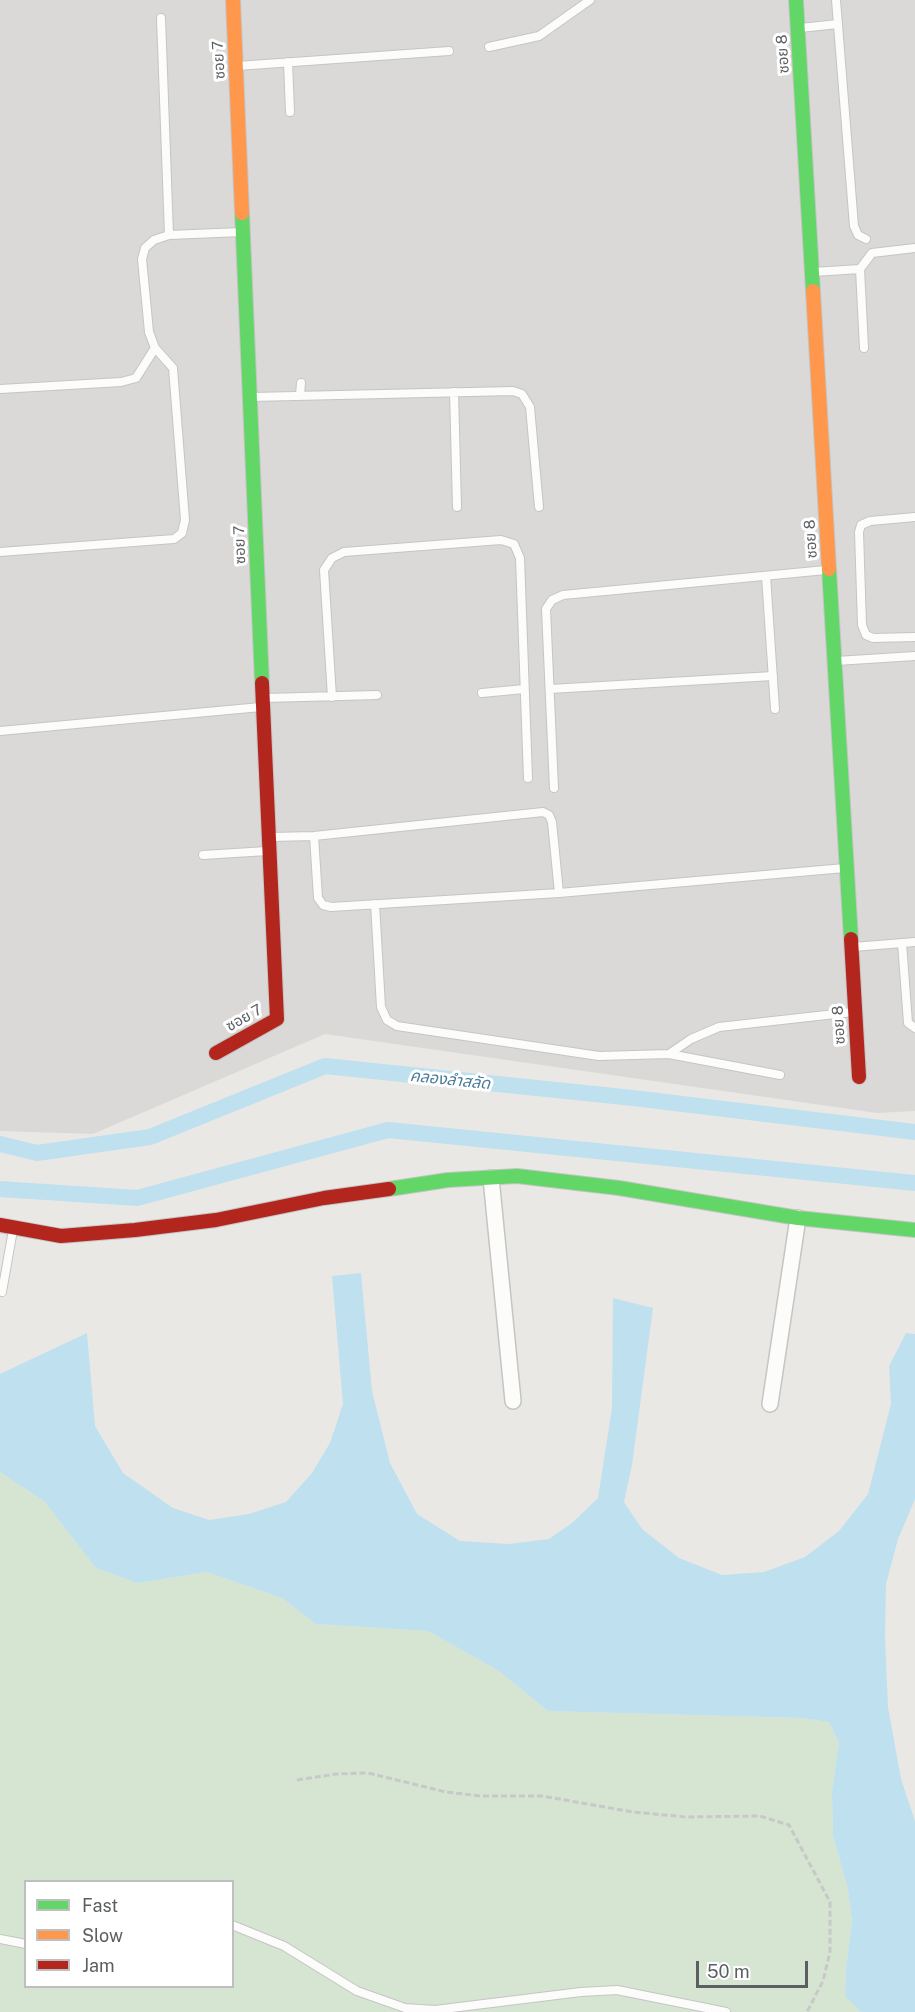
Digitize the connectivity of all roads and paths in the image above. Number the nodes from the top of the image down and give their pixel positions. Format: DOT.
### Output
graph roads {
  1 [pos="233,0"];
  2 [pos="590,0"];
  3 [pos="796,0"];
  4 [pos="836,0"];
  5 [pos="161,18"];
  6 [pos="838,24"];
  7 [pos="798,28"];
  8 [pos="489,47"];
  9 [pos="449,51"];
  10 [pos="288,62"];
  11 [pos="236,66"];
  12 [pos="290,112"];
  13 [pos="243,232"];
  14 [pos="169,235"];
  15 [pos="866,239"];
  16 [pos="915,248"];
  17 [pos="860,269"];
  18 [pos="812,272"];
  19 [pos="155,348"];
  20 [pos="864,348"];
  21 [pos="301,383"];
  22 [pos="0,389"];
  23 [pos="454,392"];
  24 [pos="300,395"];
  25 [pos="250,397"];
  26 [pos="456,507"];
  27 [pos="539,507"];
  28 [pos="915,518"];
  29 [pos="0,552"];
  30 [pos="829,570"];
  31 [pos="766,576"];
  32 [pos="915,637"];
  33 [pos="915,656"];
  34 [pos="834,661"];
  35 [pos="773,676"];
  36 [pos="524,689"];
  37 [pos="549,689"];
  38 [pos="482,693"];
  39 [pos="377,695"];
  40 [pos="332,697"];
  41 [pos="263,703"];
  42 [pos="775,709"];
  43 [pos="0,731"];
  44 [pos="528,778"];
  45 [pos="554,788"];
  46 [pos="314,836"];
  47 [pos="270,844"];
  48 [pos="203,855"];
  49 [pos="847,868"];
  50 [pos="559,893"];
  51 [pos="375,904"];
  52 [pos="915,942"];
  53 [pos="902,943"];
  54 [pos="851,947"];
  55 [pos="855,1012"];
  56 [pos="915,1028"];
  57 [pos="216,1053"];
  58 [pos="669,1054"];
  59 [pos="780,1075"];
  60 [pos="859,1077"];
  61 [pos="491,1178"];
  62 [pos="798,1218"];
  63 [pos="7,1227"];
  64 [pos="915,1230"];
  65 [pos="2,1292"];
  66 [pos="513,1401"];
  67 [pos="770,1404"];
  68 [pos="297,1780"];
  69 [pos="234,1926"];
  70 [pos="0,1939"];
  71 [pos="24,1944"];
  72 [pos="726,2012"];
  73 [pos="807,2012"];
  1 -- 11 [label="street, ซอย 7"];
  2 -- 8 [label="lane"];
  3 -- 7 [label="street, ซอย 8"];
  4 -- 6 [label="lane"];
  5 -- 14 [label="lane"];
  6 -- 7 [label="lane"];
  6 -- 15 [label="lane"];
  7 -- 18 [label="street, ซอย 8"];
  9 -- 10 [label="lane"];
  10 -- 11 [label="lane"];
  10 -- 12 [label="lane"];
  11 -- 13 [label="street, ซอย 7"];
  13 -- 14 [label="lane"];
  13 -- 25 [label="street, ซอย 7"];
  14 -- 19 [label="lane"];
  16 -- 17 [label="lane"];
  17 -- 18 [label="lane"];
  17 -- 20 [label="lane"];
  18 -- 30 [label="street, ซอย 8"];
  19 -- 22 [label="lane"];
  19 -- 29 [label="lane"];
  21 -- 24 [label="lane"];
  23 -- 24 [label="lane"];
  23 -- 26 [label="lane"];
  23 -- 27 [label="lane"];
  24 -- 25 [label="lane"];
  25 -- 41 [label="street, ซอย 7"];
  28 -- 32 [label="lane"];
  30 -- 31 [label="lane"];
  30 -- 34 [label="street, ซอย 8"];
  31 -- 35 [label="lane"];
  31 -- 37 [label="lane"];
  33 -- 34 [label="lane"];
  34 -- 49 [label="street, ซอย 8"];
  35 -- 37 [label="lane"];
  35 -- 42 [label="lane"];
  36 -- 38 [label="lane"];
  36 -- 40 [label="lane"];
  36 -- 44 [label="lane"];
  37 -- 45 [label="lane"];
  39 -- 40 [label="lane"];
  40 -- 41 [label="lane"];
  41 -- 43 [label="lane"];
  41 -- 47 [label="street, ซอย 7"];
  46 -- 47 [label="lane"];
  46 -- 50 [label="lane"];
  46 -- 51 [label="lane"];
  47 -- 48 [label="lane"];
  47 -- 57 [label="street, ซอย 7"];
  49 -- 50 [label="lane"];
  49 -- 54 [label="street, ซอย 8"];
  50 -- 51 [label="lane"];
  51 -- 58 [label="lane"];
  52 -- 53 [label="lane"];
  53 -- 54 [label="lane"];
  53 -- 56 [label="lane"];
  54 -- 55 [label="street, ซอย 8"];
  55 -- 58 [label="lane"];
  55 -- 60 [label="street, ซอย 8"];
  58 -- 59 [label="lane"];
  61 -- 62 [label="street"];
  61 -- 63 [label="street"];
  61 -- 66 [label="street"];
  62 -- 64 [label="street"];
  62 -- 67 [label="street"];
  63 -- 65 [label="lane"];
  68 -- 73 [label="path"];
  69 -- 72 [label="lane"];
  70 -- 71 [label="lane"];
}
